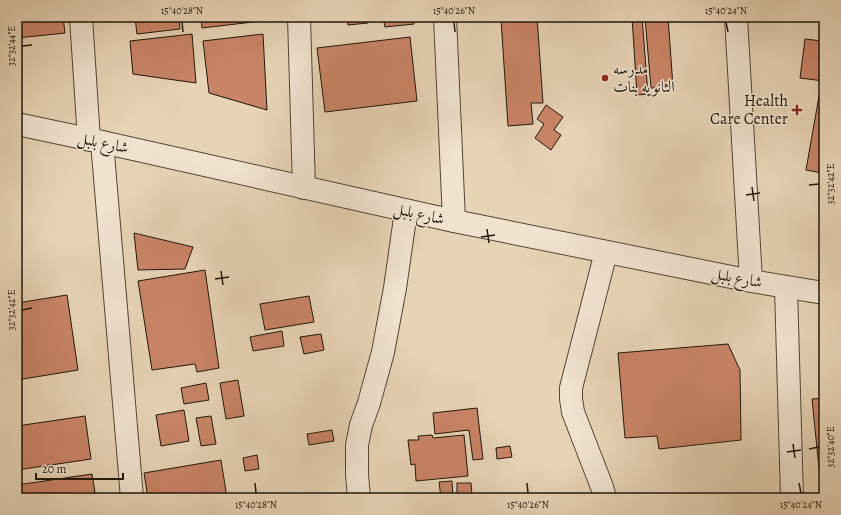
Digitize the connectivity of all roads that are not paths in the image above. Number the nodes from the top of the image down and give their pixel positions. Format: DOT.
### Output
graph roads {
  1 [pos="81,17"];
  2 [pos="299,17"];
  3 [pos="445,17"];
  4 [pos="736,17"];
  5 [pos="17,124"];
  6 [pos="95,141"];
  7 [pos="304,188"];
  8 [pos="406,211"];
  9 [pos="454,222"];
  10 [pos="606,252"];
  11 [pos="751,281"];
  12 [pos="786,288"];
  13 [pos="824,293"];
  14 [pos="132,498"];
  15 [pos="358,498"];
  16 [pos="605,498"];
  17 [pos="792,498"];
  1 -- 6 [label="street"];
  2 -- 7 [label="street"];
  3 -- 9 [label="street"];
  4 -- 11 [label="street"];
  5 -- 6 [label="street, شارع بلبل"];
  6 -- 7 [label="street, شارع بلبل"];
  6 -- 14 [label="street"];
  7 -- 8 [label="street, شارع بلبل"];
  8 -- 9 [label="street, شارع بلبل"];
  8 -- 15 [label="street"];
  9 -- 10 [label="street, شارع بلبل"];
  10 -- 11 [label="street, شارع بلبل"];
  10 -- 16 [label="street"];
  11 -- 12 [label="street, شارع بلبل"];
  12 -- 13 [label="street, شارع بلبل"];
  12 -- 17 [label="street"];
}
